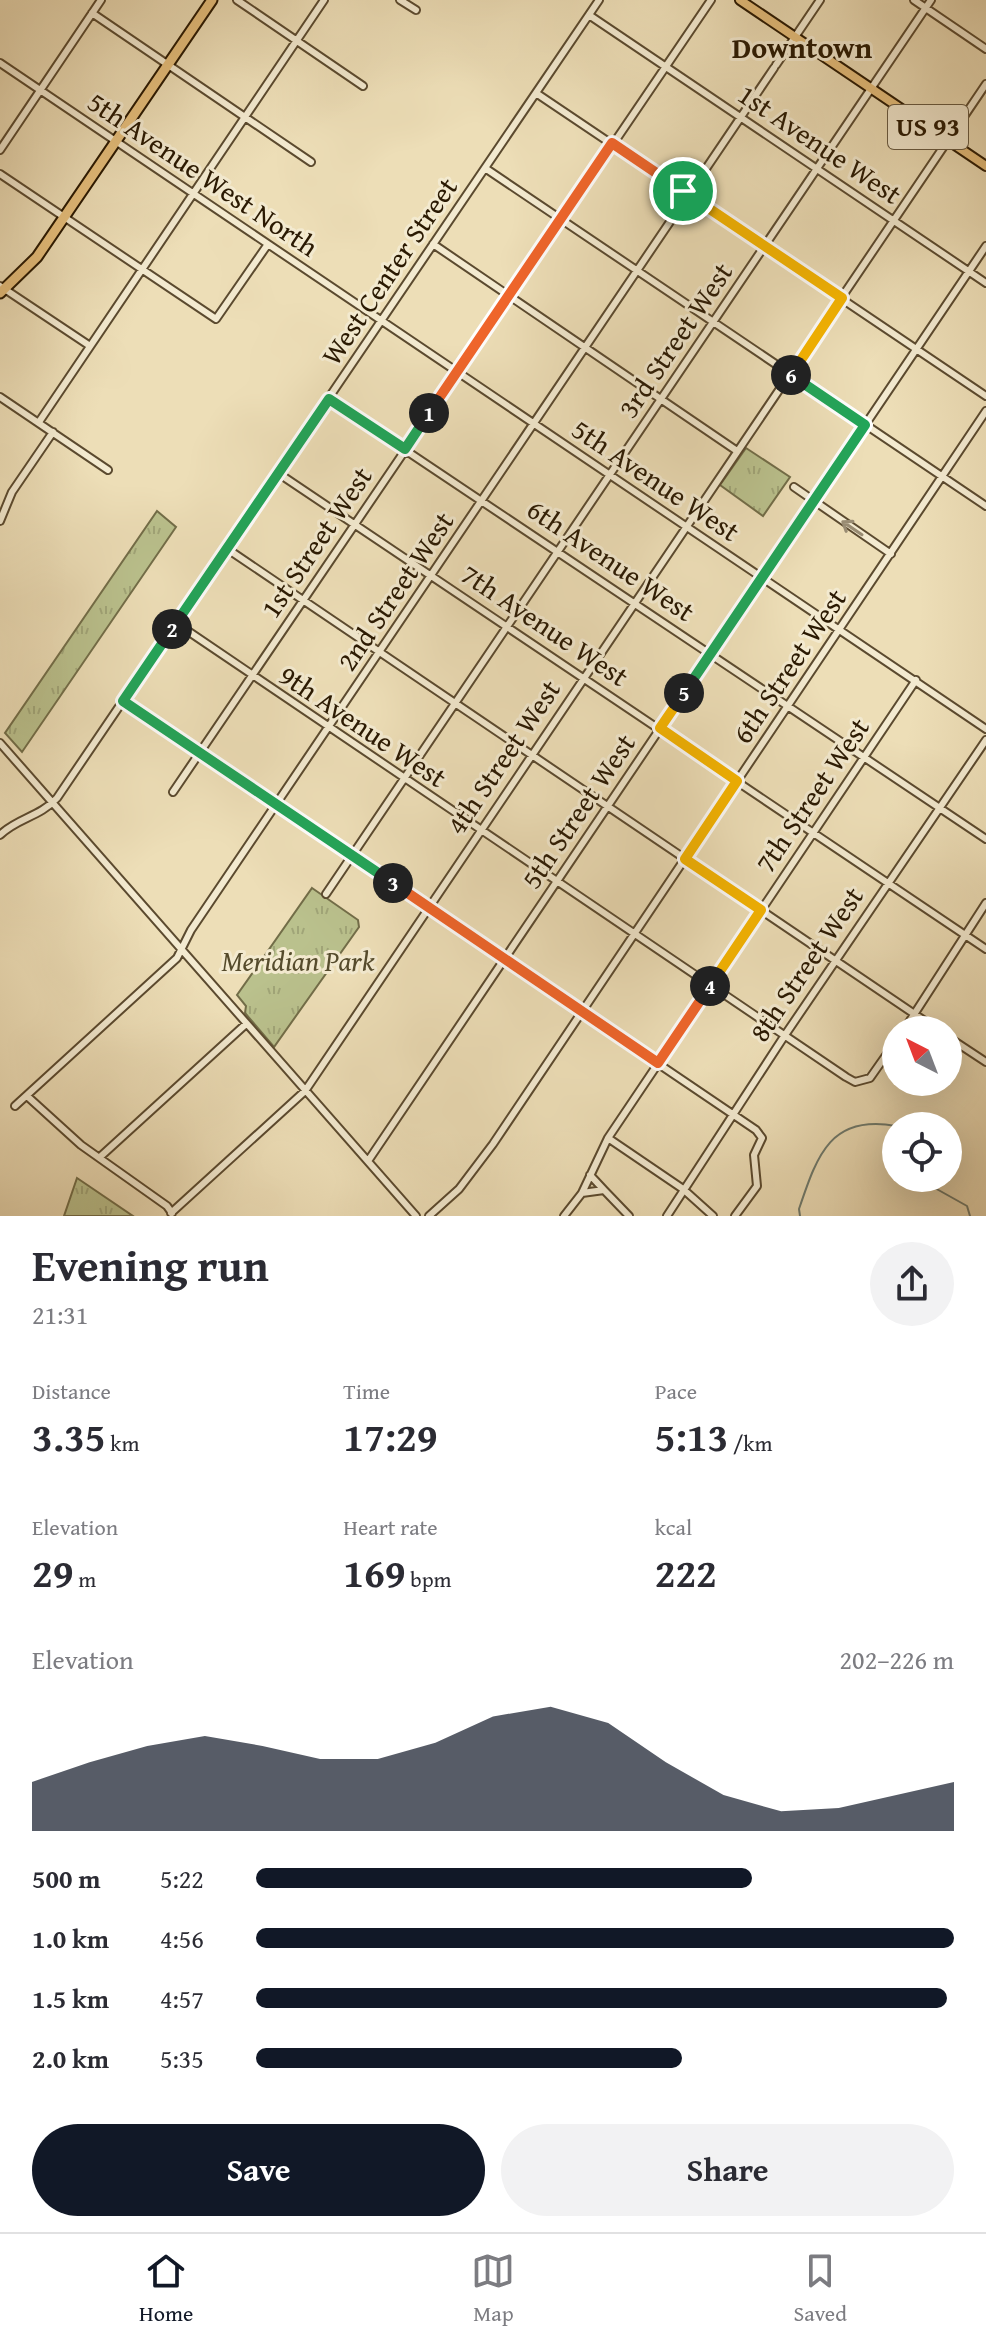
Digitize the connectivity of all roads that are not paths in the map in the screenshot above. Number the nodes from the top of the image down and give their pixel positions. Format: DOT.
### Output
graph roads {
  1 [pos="101,0"];
  2 [pos="212,0"];
  3 [pos="237,0"];
  4 [pos="324,0"];
  5 [pos="400,0"];
  6 [pos="599,0"];
  7 [pos="711,0"];
  8 [pos="740,0"];
  9 [pos="820,0"];
  10 [pos="914,0"];
  11 [pos="931,0"];
  12 [pos="925,8"];
  13 [pos="416,10"];
  14 [pos="92,13"];
  15 [pos="589,15"];
  16 [pos="796,37"];
  17 [pos="296,41"];
  18 [pos="986,49"];
  19 [pos="0,63"];
  20 [pos="665,65"];
  21 [pos="168,66"];
  22 [pos="986,84"];
  23 [pos="363,86"];
  24 [pos="871,88"];
  25 [pos="40,91"];
  26 [pos="536,93"];
  27 [pos="245,117"];
  28 [pos="741,117"];
  29 [pos="948,140"];
  30 [pos="117,142"];
  31 [pos="612,143"];
  32 [pos="0,150"];
  33 [pos="311,162"];
  34 [pos="986,166"];
  35 [pos="485,168"];
  36 [pos="817,168"];
  37 [pos="0,174"];
  38 [pos="193,193"];
  39 [pos="688,194"];
  40 [pos="65,218"];
  41 [pos="560,219"];
  42 [pos="894,220"];
  43 [pos="268,244"];
  44 [pos="433,244"];
  45 [pos="765,246"];
  46 [pos="986,246"];
  47 [pos="142,270"];
  48 [pos="636,270"];
  49 [pos="969,271"];
  50 [pos="986,283"];
  51 [pos="1,289"];
  52 [pos="509,296"];
  53 [pos="842,298"];
  54 [pos="381,321"];
  55 [pos="713,322"];
  56 [pos="90,346"];
  57 [pos="585,347"];
  58 [pos="917,349"];
  59 [pos="458,372"];
  60 [pos="790,374"];
  61 [pos="986,396"];
  62 [pos="0,397"];
  63 [pos="329,399"];
  64 [pos="661,400"];
  65 [pos="986,411"];
  66 [pos="39,422"];
  67 [pos="533,423"];
  68 [pos="865,425"];
  69 [pos="53,432"];
  70 [pos="405,449"];
  71 [pos="737,451"];
  72 [pos="108,470"];
  73 [pos="278,473"];
  74 [pos="610,475"];
  75 [pos="943,477"];
  76 [pos="794,487"];
  77 [pos="483,500"];
  78 [pos="814,501"];
  79 [pos="986,506"];
  80 [pos="0,521"];
  81 [pos="354,525"];
  82 [pos="686,527"];
  83 [pos="226,548"];
  84 [pos="558,551"];
  85 [pos="891,554"];
  86 [pos="431,575"];
  87 [pos="762,578"];
  88 [pos="303,601"];
  89 [pos="634,602"];
  90 [pos="176,623"];
  91 [pos="508,626"];
  92 [pos="840,630"];
  93 [pos="379,653"];
  94 [pos="710,654"];
  95 [pos="251,677"];
  96 [pos="584,677"];
  97 [pos="916,680"];
  98 [pos="123,701"];
  99 [pos="455,704"];
  100 [pos="788,705"];
  101 [pos="660,728"];
  102 [pos="328,729"];
  103 [pos="986,729"];
  104 [pos="986,740"];
  105 [pos="0,743"];
  106 [pos="199,752"];
  107 [pos="531,755"];
  108 [pos="864,757"];
  109 [pos="404,780"];
  110 [pos="737,781"];
  111 [pos="173,792"];
  112 [pos="52,804"];
  113 [pos="276,805"];
  114 [pos="607,807"];
  115 [pos="939,808"];
  116 [pos="480,830"];
  117 [pos="814,832"];
  118 [pos="0,835"];
  119 [pos="986,839"];
  120 [pos="353,856"];
  121 [pos="685,859"];
  122 [pos="556,882"];
  123 [pos="888,882"];
  124 [pos="326,894"];
  125 [pos="986,903"];
  126 [pos="429,908"];
  127 [pos="761,910"];
  128 [pos="634,933"];
  129 [pos="966,935"];
  130 [pos="986,949"];
  131 [pos="181,950"];
  132 [pos="504,959"];
  133 [pos="836,961"];
  134 [pos="710,985"];
  135 [pos="581,1011"];
  136 [pos="915,1014"];
  137 [pos="918,1016"];
  138 [pos="246,1024"];
  139 [pos="785,1035"];
  140 [pos="962,1046"];
  141 [pos="882,1061"];
  142 [pos="986,1062"];
  143 [pos="658,1063"];
  144 [pos="305,1091"];
  145 [pos="27,1096"];
  146 [pos="15,1106"];
  147 [pos="733,1114"];
  148 [pos="608,1138"];
  149 [pos="100,1157"];
  150 [pos="368,1161"];
  151 [pos="590,1175"];
  152 [pos="683,1189"];
  153 [pos="604,1190"];
  154 [pos="582,1193"];
  155 [pos="173,1214"];
  156 [pos="416,1216"];
  157 [pos="429,1216"];
  158 [pos="564,1216"];
  159 [pos="629,1216"];
  160 [pos="667,1216"];
  161 [pos="713,1216"];
  162 [pos="735,1216"];
  1 -- 14 [label="street"];
  2 -- 21 [label="highway"];
  3 -- 17 [label="street"];
  4 -- 17 [label="street"];
  5 -- 13 [label="street"];
  6 -- 15 [label="street, West Center Street"];
  7 -- 20 [label="street, 1st Street West"];
  8 -- 16 [label="main road, US 93"];
  9 -- 16 [label="street, 2nd Street West"];
  10 -- 12 [label="street"];
  11 -- 12 [label="street, 3rd Street West"];
  12 -- 18 [label="street"];
  12 -- 24 [label="street, 3rd Street West"];
  14 -- 21 [label="street"];
  14 -- 25 [label="street"];
  15 -- 20 [label="street, 1st Avenue West"];
  15 -- 26 [label="street, West Center Street"];
  16 -- 24 [label="main road, US 93"];
  16 -- 28 [label="street, 2nd Street West"];
  17 -- 23 [label="street"];
  17 -- 27 [label="street"];
  19 -- 25 [label="street, 5th Avenue West North"];
  20 -- 28 [label="street, 1st Avenue West"];
  20 -- 31 [label="street, 1st Street West"];
  21 -- 27 [label="street"];
  21 -- 30 [label="highway"];
  22 -- 29 [label="street, 4th Street West"];
  24 -- 29 [label="main road, US 93"];
  24 -- 36 [label="street, 3rd Street West"];
  25 -- 30 [label="street, 5th Avenue West North"];
  25 -- 32 [label="street"];
  26 -- 31 [label="street"];
  26 -- 35 [label="street, West Center Street"];
  27 -- 33 [label="street"];
  27 -- 38 [label="street"];
  28 -- 36 [label="street, 1st Avenue West"];
  28 -- 39 [label="street, 2nd Street West"];
  29 -- 34 [label="main road, US 93"];
  29 -- 42 [label="street, 4th Street West"];
  30 -- 38 [label="street, 5th Avenue West North"];
  30 -- 40 [label="highway"];
  31 -- 39 [label="street"];
  31 -- 41 [label="street, 1st Street West"];
  35 -- 41 [label="street"];
  35 -- 44 [label="street, West Center Street"];
  36 -- 42 [label="street, 1st Avenue West"];
  36 -- 45 [label="street, 3rd Street West"];
  37 -- 40 [label="street"];
  38 -- 43 [label="street, 5th Avenue West North"];
  38 -- 47 [label="street"];
  39 -- 45 [label="street"];
  39 -- 48 [label="street, 2nd Street West"];
  40 -- 47 [label="street"];
  40 -- 51 [label="highway"];
  41 -- 48 [label="street"];
  41 -- 52 [label="street, 1st Street West"];
  42 -- 49 [label="street, 1st Avenue West"];
  42 -- 53 [label="street, 4th Street West"];
  43 -- 47 [label="street"];
  43 -- 54 [label="street, 5th Avenue West North"];
  44 -- 52 [label="street"];
  44 -- 54 [label="street, West Center Street"];
  45 -- 53 [label="street"];
  45 -- 55 [label="street, 3rd Street West"];
  46 -- 49 [label="street, 5th Street West"];
  47 -- 56 [label="street"];
  48 -- 55 [label="street"];
  48 -- 57 [label="street, 2nd Street West"];
  49 -- 50 [label="street, 1st Avenue West"];
  49 -- 58 [label="street, 5th Street West"];
  51 -- 56 [label="street"];
  52 -- 57 [label="street"];
  52 -- 59 [label="street, 1st Street West"];
  53 -- 58 [label="street"];
  53 -- 60 [label="street, 4th Street West"];
  54 -- 59 [label="street, 5th Avenue West"];
  54 -- 63 [label="street, West Center Street"];
  55 -- 60 [label="street"];
  55 -- 64 [label="street, 3rd Street West"];
  56 -- 66 [label="street"];
  57 -- 64 [label="street"];
  57 -- 67 [label="street, 2nd Street West"];
  58 -- 61 [label="street"];
  58 -- 68 [label="street, 5th Street West"];
  59 -- 67 [label="street, 5th Avenue West"];
  59 -- 70 [label="street, 1st Street West"];
  60 -- 68 [label="street"];
  60 -- 71 [label="street, 4th Street West"];
  62 -- 66 [label="street"];
  63 -- 70 [label="street, 6th Avenue West"];
  63 -- 73 [label="street, West Center Street"];
  64 -- 71 [label="street"];
  64 -- 74 [label="street, 3rd Street West"];
  65 -- 75 [label="street, 6th Street West"];
  66 -- 69 [label="street"];
  67 -- 74 [label="street, 5th Avenue West"];
  67 -- 77 [label="street, 2nd Street West"];
  68 -- 75 [label="street"];
  68 -- 78 [label="street, 5th Street West"];
  69 -- 72 [label="street"];
  69 -- 80 [label="street"];
  70 -- 77 [label="street, 6th Avenue West"];
  70 -- 81 [label="street, 1st Street West"];
  71 -- 82 [label="street, 4th Street West"];
  73 -- 81 [label="street, 7th Avenue West"];
  73 -- 83 [label="street, West Center Street"];
  74 -- 82 [label="street, 5th Avenue West"];
  74 -- 84 [label="street, 3rd Street West"];
  75 -- 79 [label="street"];
  75 -- 85 [label="street, 6th Street West"];
  76 -- 78 [label="street"];
  77 -- 84 [label="street, 6th Avenue West"];
  77 -- 86 [label="street, 2nd Street West"];
  85 -- 78 [label="street, one-way"];
  78 -- 87 [label="street, 5th Street West"];
  81 -- 86 [label="street, 7th Avenue West"];
  81 -- 88 [label="street, 1st Street West"];
  82 -- 87 [label="street, 5th Avenue West"];
  82 -- 89 [label="street, 4th Street West"];
  83 -- 88 [label="street"];
  83 -- 90 [label="street, West Center Street"];
  84 -- 89 [label="street, 6th Avenue West"];
  84 -- 91 [label="street, 3rd Street West"];
  85 -- 92 [label="street, 6th Street West"];
  86 -- 91 [label="street, 7th Avenue West"];
  86 -- 93 [label="street, 2nd Street West"];
  87 -- 92 [label="street, 5th Avenue West"];
  87 -- 94 [label="street, 5th Street West"];
  88 -- 93 [label="street"];
  88 -- 95 [label="street, 1st Street West"];
  89 -- 94 [label="street, 6th Avenue West"];
  89 -- 96 [label="street, 4th Street West"];
  90 -- 95 [label="street, 9th Avenue West"];
  90 -- 98 [label="street, West Center Street"];
  91 -- 96 [label="street, 7th Avenue West"];
  91 -- 99 [label="street, 3rd Street West"];
  92 -- 97 [label="street, 5th Avenue West"];
  92 -- 100 [label="street, 6th Street West"];
  93 -- 99 [label="street"];
  93 -- 102 [label="street, 2nd Street West"];
  94 -- 100 [label="street, 6th Avenue West"];
  94 -- 101 [label="street, 5th Street West"];
  95 -- 102 [label="street, 9th Avenue West"];
  95 -- 106 [label="street, 1st Street West"];
  96 -- 101 [label="street, 7th Avenue West"];
  96 -- 107 [label="street, 4th Street West"];
  97 -- 103 [label="street, 5th Avenue West"];
  97 -- 108 [label="street, 7th Street West"];
  98 -- 106 [label="street"];
  98 -- 112 [label="street, West Center Street"];
  99 -- 107 [label="street"];
  99 -- 109 [label="street, 3rd Street West"];
  100 -- 108 [label="street, 6th Avenue West"];
  100 -- 110 [label="street, 6th Street West"];
  101 -- 110 [label="street, 7th Avenue West"];
  101 -- 114 [label="street, 5th Street West"];
  102 -- 109 [label="street, 9th Avenue West"];
  102 -- 113 [label="street, 2nd Street West"];
  104 -- 115 [label="street, 8th Street West"];
  105 -- 112 [label="street"];
  106 -- 111 [label="street, 1st Street West"];
  106 -- 113 [label="street"];
  107 -- 114 [label="street"];
  107 -- 116 [label="street, 4th Street West"];
  108 -- 115 [label="street, 6th Avenue West"];
  108 -- 117 [label="street, 7th Street West"];
  109 -- 116 [label="street, 9th Avenue West"];
  109 -- 120 [label="street, 3rd Street West"];
  110 -- 117 [label="street, 7th Avenue West"];
  110 -- 121 [label="street, 6th Street West"];
  112 -- 118 [label="street"];
  112 -- 131 [label="street"];
  113 -- 120 [label="street"];
  113 -- 131 [label="street, 2nd Street West"];
  114 -- 121 [label="street"];
  114 -- 122 [label="street, 5th Street West"];
  115 -- 119 [label="street, 6th Avenue West"];
  115 -- 123 [label="street, 8th Street West"];
  116 -- 122 [label="street, 9th Avenue West"];
  116 -- 126 [label="street, 4th Street West"];
  117 -- 123 [label="street, 7th Avenue West"];
  117 -- 127 [label="street, 7th Street West"];
  120 -- 124 [label="street, 3rd Street West"];
  120 -- 126 [label="street"];
  121 -- 127 [label="street"];
  121 -- 128 [label="street, 6th Street West"];
  122 -- 128 [label="street, 9th Avenue West"];
  122 -- 132 [label="street, 5th Street West"];
  123 -- 129 [label="street, 7th Avenue West"];
  123 -- 133 [label="street, 8th Street West"];
  125 -- 129 [label="street"];
  126 -- 132 [label="street"];
  126 -- 144 [label="street, 4th Street West"];
  127 -- 133 [label="street"];
  127 -- 134 [label="street, 7th Street West"];
  128 -- 134 [label="street, 9th Avenue West"];
  128 -- 135 [label="street, 6th Street West"];
  129 -- 130 [label="street, 7th Avenue West"];
  129 -- 136 [label="street"];
  131 -- 138 [label="street"];
  131 -- 145 [label="street, 2nd Street West"];
  132 -- 135 [label="street"];
  132 -- 150 [label="street, 5th Street West"];
  133 -- 136 [label="street"];
  133 -- 139 [label="street, 8th Street West"];
  134 -- 139 [label="street, 9th Avenue West"];
  134 -- 143 [label="street, 7th Street West"];
  135 -- 143 [label="street"];
  135 -- 157 [label="street, 6th Street West"];
  136 -- 137 [label="street"];
  138 -- 144 [label="street"];
  138 -- 149 [label="street"];
  139 -- 141 [label="street, 9th Avenue West"];
  139 -- 147 [label="street, 8th Street West"];
  140 -- 142 [label="street"];
  143 -- 147 [label="street"];
  143 -- 148 [label="street, 7th Street West"];
  144 -- 150 [label="street"];
  144 -- 155 [label="street, 4th Street West"];
  145 -- 146 [label="street, 2nd Street West"];
  145 -- 149 [label="street"];
  147 -- 152 [label="street, 8th Street West"];
  147 -- 162 [label="street"];
  148 -- 151 [label="street, 7th Street West"];
  148 -- 152 [label="street"];
  149 -- 155 [label="street"];
  150 -- 156 [label="street"];
  151 -- 153 [label="street"];
  151 -- 154 [label="street, 7th Street West"];
  152 -- 160 [label="street, 8th Street West"];
  152 -- 161 [label="street"];
  153 -- 154 [label="street"];
  153 -- 159 [label="street"];
  154 -- 158 [label="street, 7th Street West"];
}
